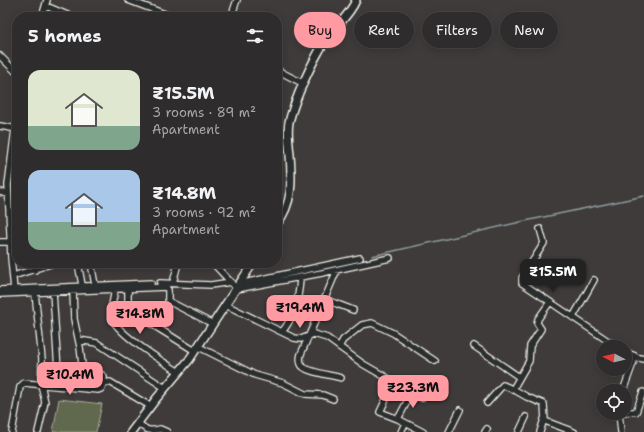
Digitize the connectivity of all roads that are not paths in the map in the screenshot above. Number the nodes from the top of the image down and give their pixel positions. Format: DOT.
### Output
graph roads {
  1 [pos="128,0"];
  2 [pos="237,0"];
  3 [pos="356,0"];
  4 [pos="46,3"];
  5 [pos="154,10"];
  6 [pos="63,12"];
  7 [pos="159,12"];
  8 [pos="233,12"];
  9 [pos="0,56"];
  10 [pos="12,68"];
  11 [pos="282,73"];
  12 [pos="304,84"];
  13 [pos="0,126"];
  14 [pos="12,128"];
  15 [pos="12,154"];
  16 [pos="0,192"];
  17 [pos="8,194"];
  18 [pos="282,217"];
  19 [pos="540,229"];
  20 [pos="0,242"];
  21 [pos="10,242"];
  22 [pos="360,258"];
  23 [pos="390,258"];
  24 [pos="40,268"];
  25 [pos="79,268"];
  26 [pos="92,268"];
  27 [pos="177,268"];
  28 [pos="218,268"];
  29 [pos="249,268"];
  30 [pos="35,270"];
  31 [pos="336,270"];
  32 [pos="12,276"];
  33 [pos="300,278"];
  34 [pos="594,280"];
  35 [pos="231,282"];
  36 [pos="173,283"];
  37 [pos="95,285"];
  38 [pos="82,286"];
  39 [pos="238,287"];
  40 [pos="128,288"];
  41 [pos="115,289"];
  42 [pos="0,290"];
  43 [pos="14,290"];
  44 [pos="73,291"];
  45 [pos="53,292"];
  46 [pos="35,293"];
  47 [pos="0,294"];
  48 [pos="324,299"];
  49 [pos="550,302"];
  50 [pos="226,305"];
  51 [pos="353,310"];
  52 [pos="573,317"];
  53 [pos="213,324"];
  54 [pos="282,332"];
  55 [pos="310,334"];
  56 [pos="79,340"];
  57 [pos="607,340"];
  58 [pos="474,346"];
  59 [pos="338,347"];
  60 [pos="197,349"];
  61 [pos="632,356"];
  62 [pos="635,357"];
  63 [pos="644,359"];
  64 [pos="435,361"];
  65 [pos="42,369"];
  66 [pos="58,370"];
  67 [pos="179,372"];
  68 [pos="83,373"];
  69 [pos="519,377"];
  70 [pos="341,378"];
  71 [pos="394,382"];
  72 [pos="41,384"];
  73 [pos="625,384"];
  74 [pos="103,385"];
  75 [pos="421,385"];
  76 [pos="165,388"];
  77 [pos="514,390"];
  78 [pos="643,392"];
  79 [pos="414,393"];
  80 [pos="422,398"];
  81 [pos="333,399"];
  82 [pos="487,404"];
  83 [pos="150,406"];
  84 [pos="460,410"];
  85 [pos="632,412"];
  86 [pos="526,417"];
  87 [pos="398,419"];
  88 [pos="544,419"];
  89 [pos="620,420"];
  90 [pos="138,423"];
  91 [pos="405,423"];
  92 [pos="12,432"];
  93 [pos="38,432"];
  94 [pos="131,432"];
  95 [pos="167,432"];
  96 [pos="401,432"];
  97 [pos="423,432"];
  98 [pos="449,432"];
  99 [pos="519,432"];
  100 [pos="540,432"];
  101 [pos="574,432"];
  102 [pos="621,432"];
  1 -- 5 [label="street"];
  2 -- 8 [label="street"];
  3 -- 12 [label="street"];
  4 -- 6 [label="street"];
  5 -- 7 [label="street"];
  9 -- 10 [label="street"];
  11 -- 12 [label="street"];
  12 -- 18 [label="street"];
  13 -- 14 [label="street"];
  15 -- 17 [label="street"];
  16 -- 17 [label="street"];
  17 -- 21 [label="street"];
  19 -- 49 [label="street"];
  20 -- 21 [label="street"];
  21 -- 32 [label="street"];
  22 -- 39 [label="street"];
  23 -- 31 [label="street"];
  24 -- 30 [label="street"];
  25 -- 38 [label="street"];
  26 -- 37 [label="street"];
  27 -- 36 [label="street"];
  28 -- 35 [label="street"];
  29 -- 39 [label="street"];
  30 -- 32 [label="street"];
  31 -- 33 [label="street"];
  31 -- 48 [label="street"];
  32 -- 43 [label="street"];
  33 -- 39 [label="street"];
  33 -- 54 [label="street"];
  34 -- 52 [label="street"];
  35 -- 36 [label="street"];
  35 -- 39 [label="street"];
  36 -- 37 [label="street"];
  37 -- 38 [label="street"];
  38 -- 43 [label="street"];
  39 -- 50 [label="street"];
  40 -- 41 [label="street"];
  40 -- 53 [label="street"];
  40 -- 60 [label="street"];
  41 -- 44 [label="street"];
  41 -- 67 [label="street"];
  42 -- 43 [label="street"];
  44 -- 45 [label="street"];
  44 -- 56 [label="street"];
  45 -- 46 [label="street"];
  45 -- 66 [label="street"];
  46 -- 47 [label="street"];
  46 -- 65 [label="street"];
  48 -- 51 [label="street"];
  48 -- 55 [label="street"];
  49 -- 52 [label="street"];
  49 -- 69 [label="street"];
  50 -- 53 [label="street"];
  50 -- 54 [label="street"];
  52 -- 57 [label="street"];
  53 -- 60 [label="street"];
  54 -- 55 [label="street"];
  55 -- 59 [label="street"];
  55 -- 70 [label="street"];
  56 -- 68 [label="street"];
  56 -- 76 [label="street"];
  58 -- 69 [label="street"];
  59 -- 64 [label="street"];
  59 -- 71 [label="street"];
  60 -- 67 [label="street"];
  60 -- 81 [label="street"];
  61 -- 62 [label="street"];
  62 -- 63 [label="street"];
  62 -- 73 [label="street"];
  65 -- 66 [label="street"];
  65 -- 72 [label="street"];
  66 -- 68 [label="street"];
  67 -- 76 [label="street"];
  68 -- 74 [label="street"];
  69 -- 77 [label="street"];
  71 -- 79 [label="street"];
  71 -- 87 [label="street"];
  72 -- 74 [label="street"];
  72 -- 92 [label="street"];
  72 -- 93 [label="street"];
  74 -- 83 [label="street"];
  75 -- 79 [label="street"];
  76 -- 83 [label="street"];
  77 -- 82 [label="street"];
  77 -- 88 [label="street"];
  78 -- 85 [label="street"];
  79 -- 80 [label="street"];
  79 -- 87 [label="street"];
  83 -- 90 [label="street"];
  84 -- 98 [label="street"];
  86 -- 99 [label="street"];
  87 -- 91 [label="street"];
  88 -- 100 [label="street"];
  88 -- 101 [label="street"];
  89 -- 102 [label="street"];
  90 -- 94 [label="street"];
  90 -- 95 [label="street"];
  91 -- 96 [label="street"];
  91 -- 97 [label="street"];
}
